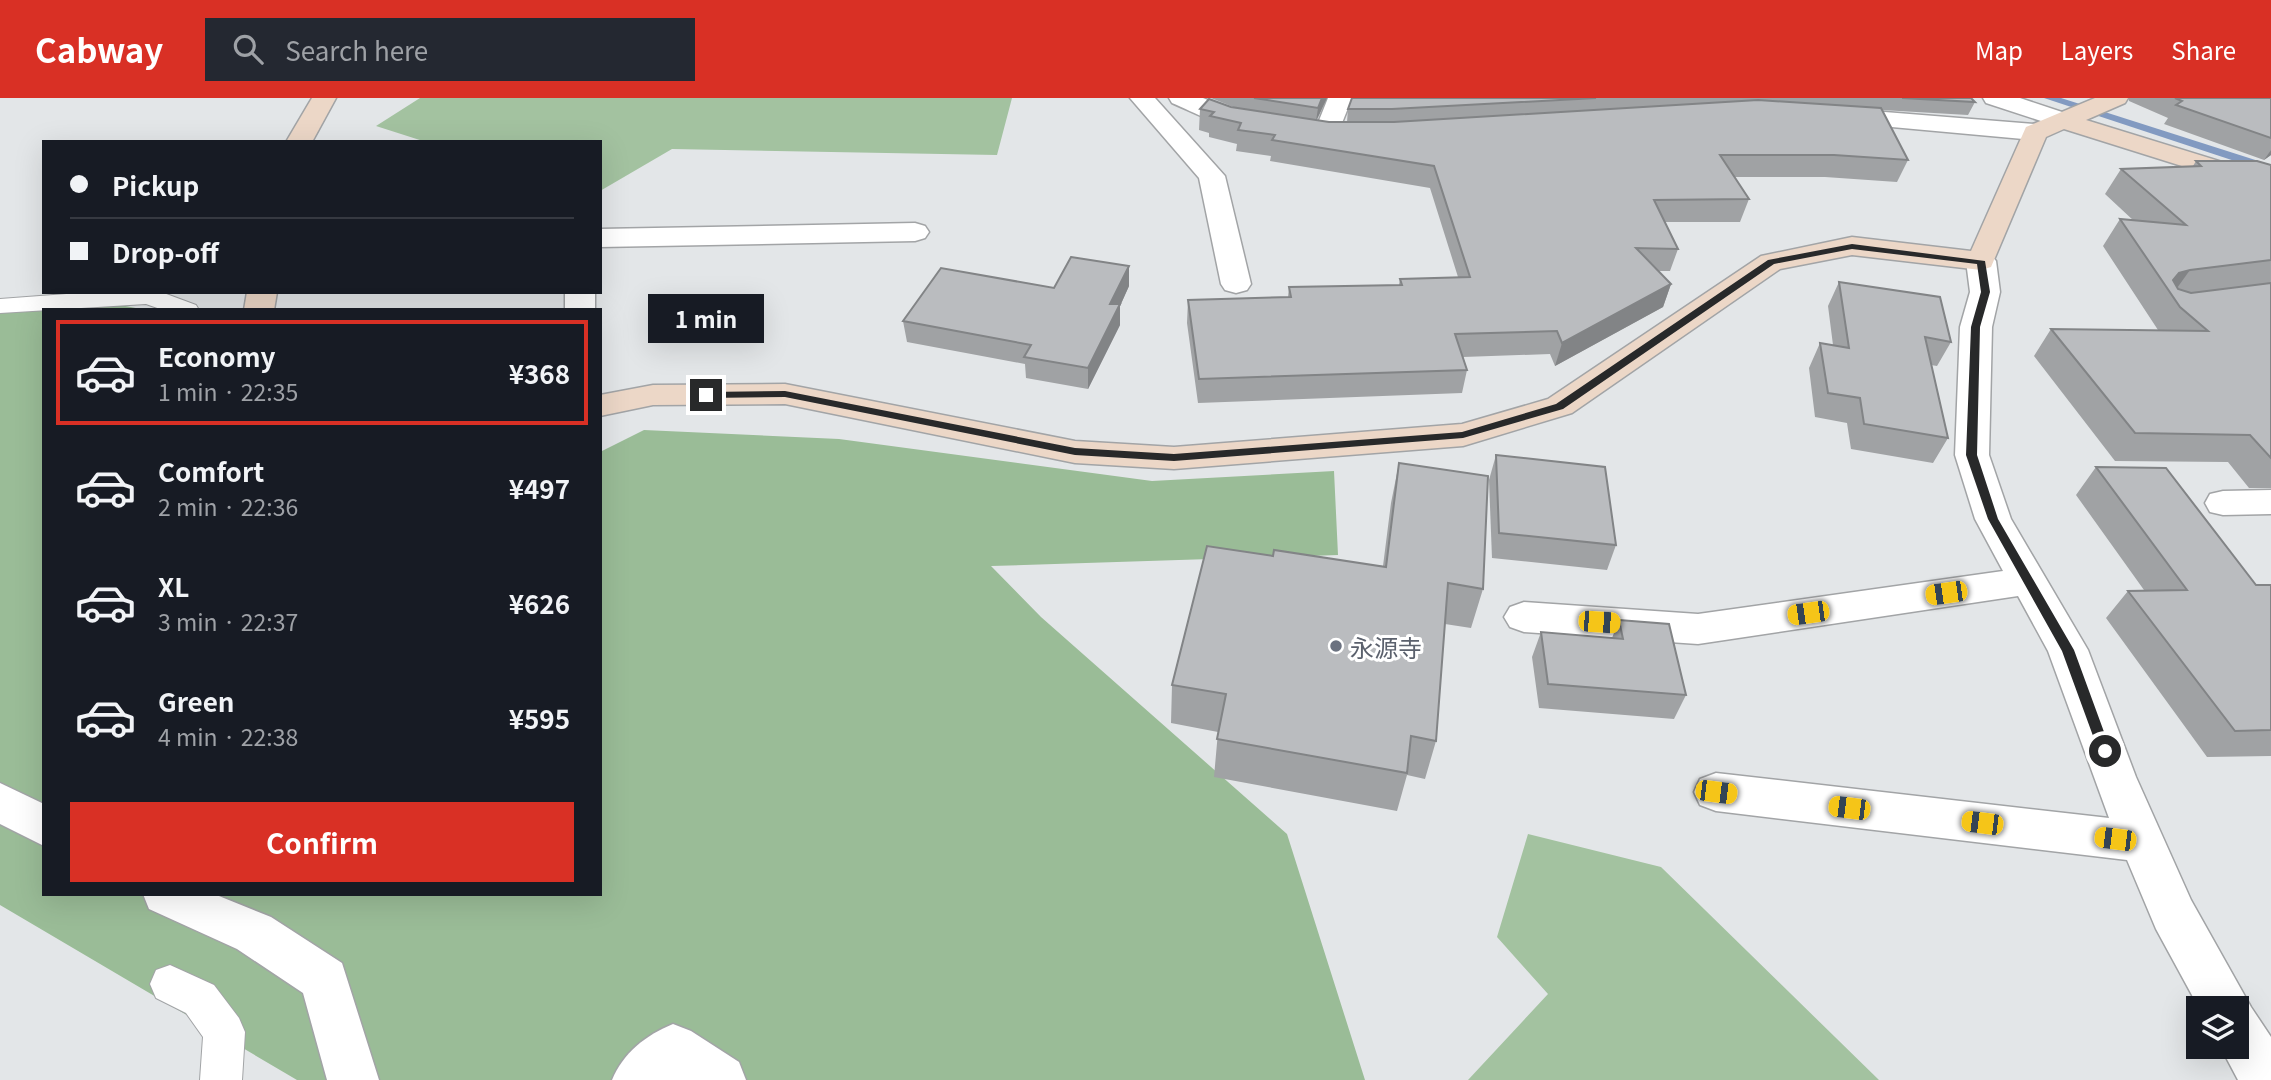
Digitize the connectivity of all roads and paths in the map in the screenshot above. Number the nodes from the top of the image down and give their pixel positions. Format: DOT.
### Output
graph roads {
  1 [pos="324,98"];
  2 [pos="1142,98"];
  3 [pos="1181,98"];
  4 [pos="1340,98"];
  5 [pos="1995,98"];
  6 [pos="2107,102"];
  7 [pos="1818,116"];
  8 [pos="2069,119"];
  9 [pos="1271,125"];
  10 [pos="1329,132"];
  11 [pos="2035,132"];
  12 [pos="300,140"];
  13 [pos="2271,186"];
  14 [pos="915,232"];
  15 [pos="602,238"];
  16 [pos="1981,261"];
  17 [pos="1236,284"];
  18 [pos="84,296"];
  19 [pos="0,306"];
  20 [pos="181,308"];
  21 [pos="602,407"];
  22 [pos="2271,502"];
  23 [pos="2223,503"];
  24 [pos="2028,581"];
  25 [pos="1524,617"];
  26 [pos="1716,792"];
  27 [pos="0,802"];
  28 [pos="42,826"];
  29 [pos="2142,842"];
  30 [pos="170,896"];
  31 [pos="170,984"];
  32 [pos="2219,996"];
  33 [pos="2249,1049"];
  34 [pos="221,1080"];
  35 [pos="353,1080"];
  36 [pos="638,1080"];
  37 [pos="720,1080"];
  38 [pos="2267,1080"];
  1 -- 12 [label="street"];
  2 -- 17 [label="street"];
  3 -- 9 [label="street"];
  4 -- 10 [label="street"];
  5 -- 8 [label="street"];
  6 -- 8 [label="street"];
  7 -- 11 [label="street"];
  8 -- 11 [label="street"];
  8 -- 13 [label="street"];
  11 -- 16 [label="street"];
  14 -- 15 [label="street"];
  16 -- 21 [label="street"];
  16 -- 24 [label="street"];
  18 -- 19 [label="lane"];
  18 -- 20 [label="lane"];
  22 -- 23 [label="street"];
  24 -- 25 [label="street"];
  24 -- 29 [label="street"];
  26 -- 29 [label="street"];
  27 -- 28 [label="street"];
  29 -- 32 [label="street"];
  30 -- 35 [label="street"];
  31 -- 34 [label="lane"];
  33 -- 38 [label="street"];
  36 -- 37 [label="street"];
}
